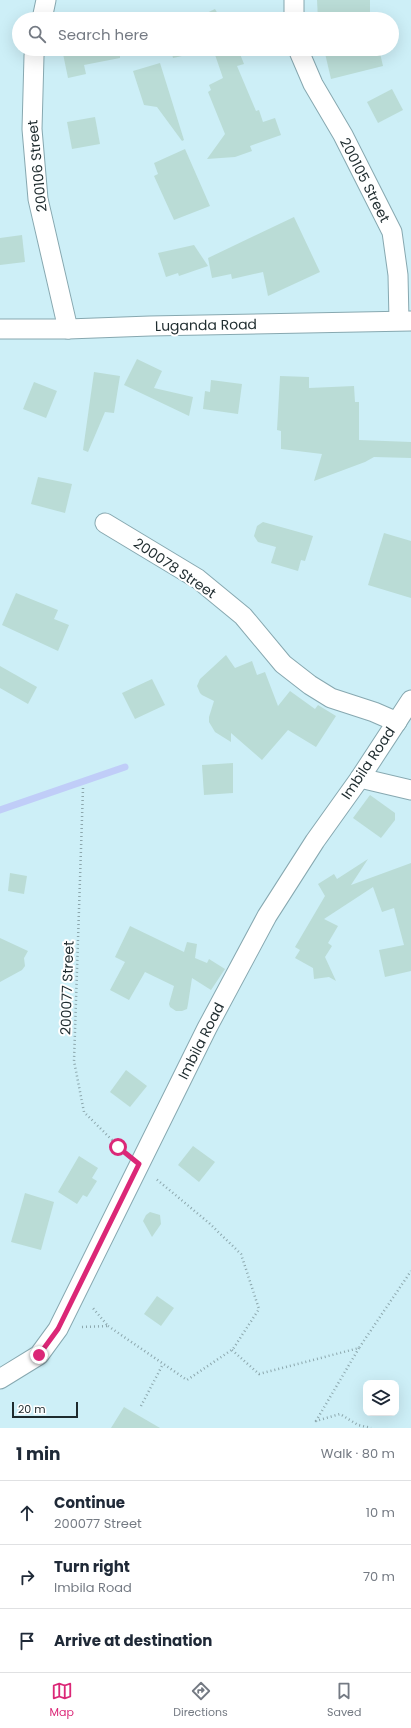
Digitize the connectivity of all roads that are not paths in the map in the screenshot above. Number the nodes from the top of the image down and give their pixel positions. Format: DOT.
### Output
graph roads {
  1 [pos="46,0"];
  2 [pos="294,0"];
  3 [pos="43,12"];
  4 [pos="294,12"];
  5 [pos="34,56"];
  6 [pos="301,56"];
  7 [pos="405,320"];
  8 [pos="0,329"];
  9 [pos="68,329"];
  10 [pos="106,523"];
  11 [pos="411,700"];
  12 [pos="397,722"];
  13 [pos="360,778"];
  14 [pos="411,790"];
  15 [pos="0,1379"];
  1 -- 3 [label="street"];
  2 -- 4 [label="street"];
  5 -- 9 [label="street, 200106 Street"];
  6 -- 7 [label="street, 200105 Street"];
  7 -- 9 [label="street, Luganda Road"];
  8 -- 9 [label="street, Luganda Road"];
  10 -- 12 [label="street, 200078 Street"];
  11 -- 12 [label="street, Imbila Road"];
  12 -- 13 [label="street, Imbila Road"];
  13 -- 14 [label="street"];
  13 -- 15 [label="street, Imbila Road"];
}
